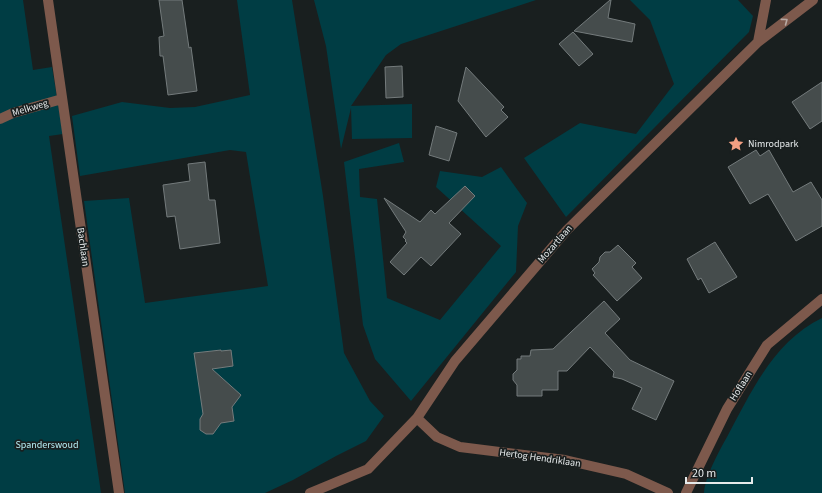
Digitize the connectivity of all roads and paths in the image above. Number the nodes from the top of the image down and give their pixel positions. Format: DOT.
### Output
graph roads {
  1 [pos="48,0"];
  2 [pos="766,0"];
  3 [pos="813,0"];
  4 [pos="758,42"];
  5 [pos="62,99"];
  6 [pos="0,119"];
  7 [pos="822,299"];
  8 [pos="417,418"];
  9 [pos="119,493"];
  10 [pos="310,493"];
  11 [pos="668,493"];
  12 [pos="686,493"];
  1 -- 5 [label="street, Bachlaan"];
  2 -- 4 [label="street"];
  4 -- 3 [label="street, Mozartlaan, one-way"];
  4 -- 8 [label="street, Mozartlaan"];
  5 -- 6 [label="street, Melkweg"];
  5 -- 9 [label="street, Bachlaan"];
  7 -- 12 [label="street, Hoflaan"];
  8 -- 10 [label="street, Mozartlaan"];
  8 -- 11 [label="street, Hertog Hendriklaan"];
}
